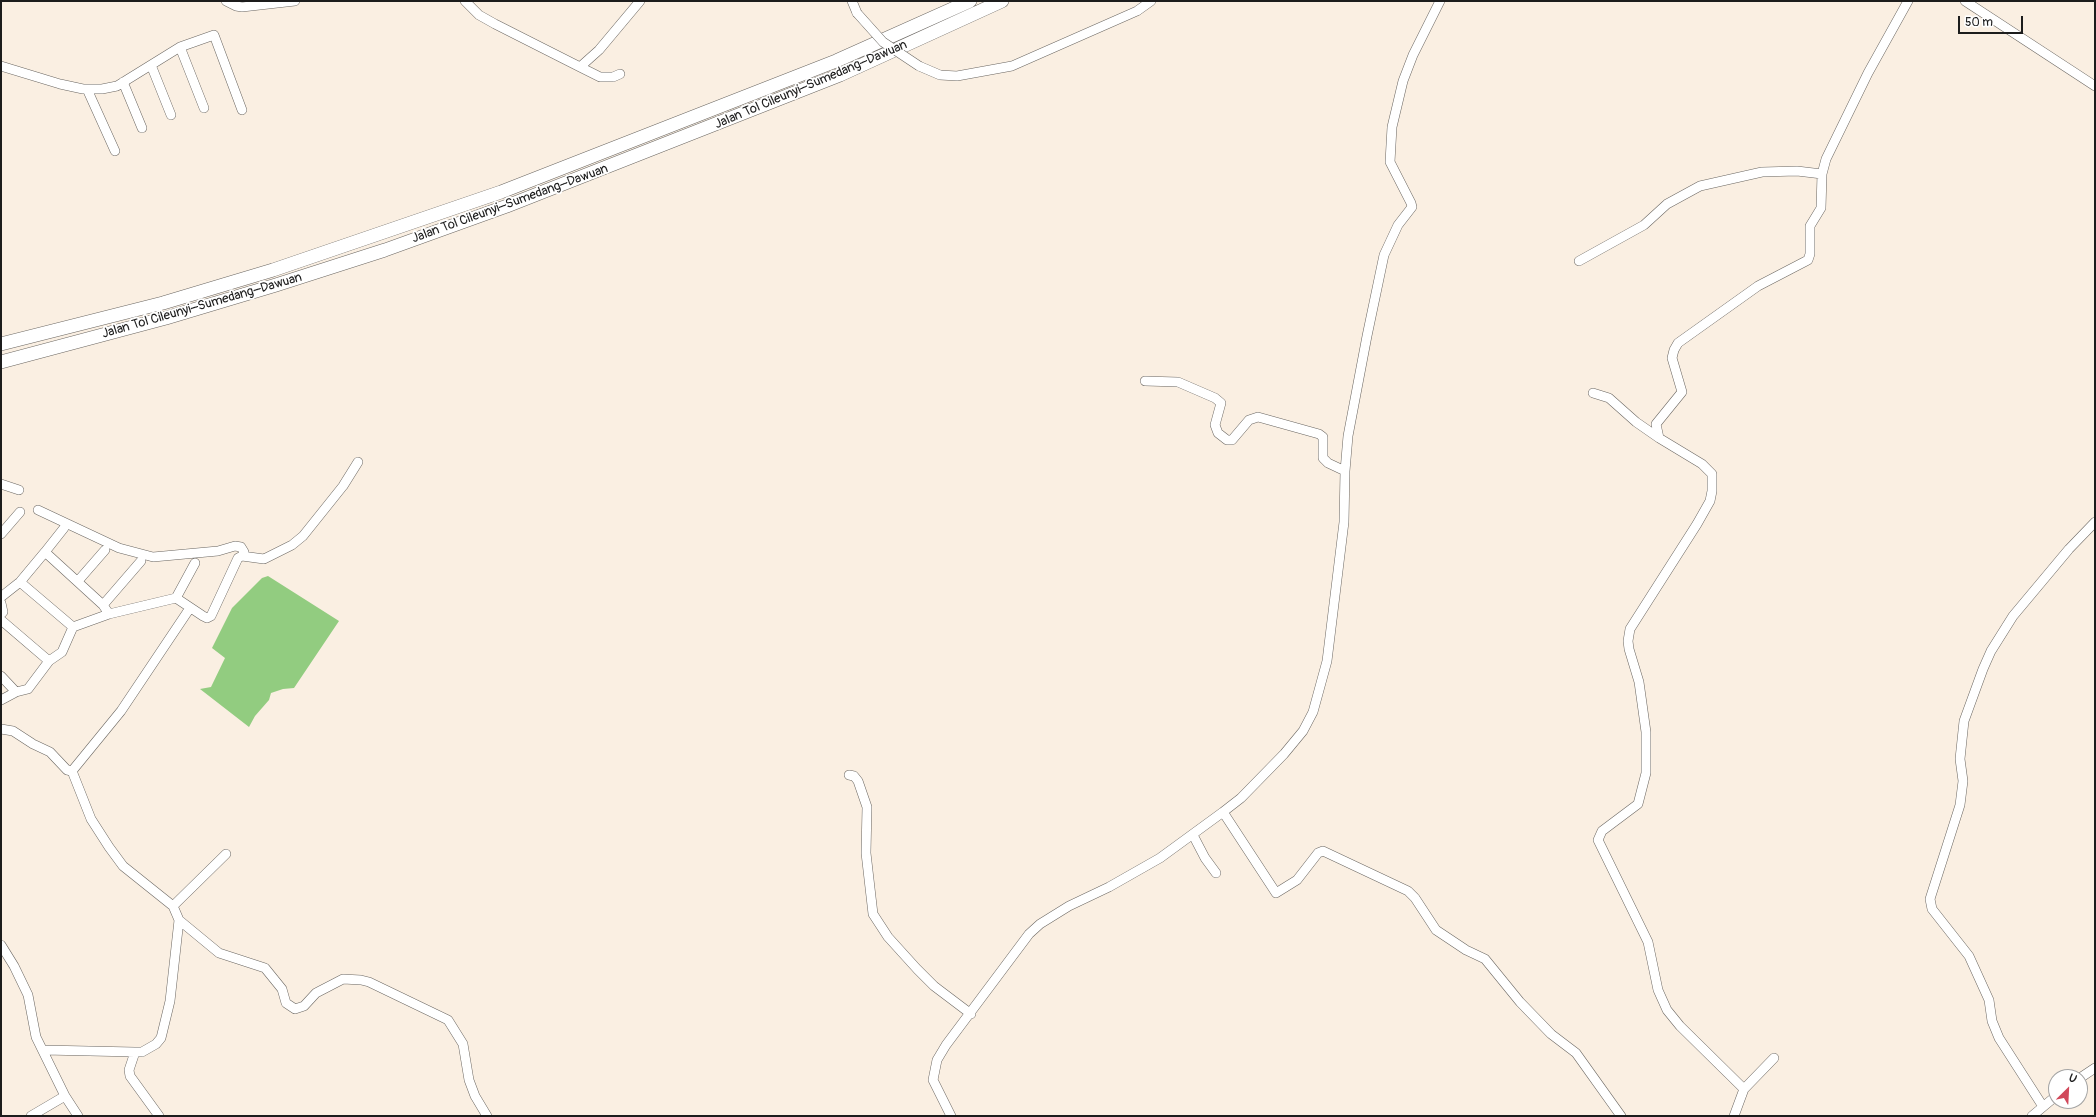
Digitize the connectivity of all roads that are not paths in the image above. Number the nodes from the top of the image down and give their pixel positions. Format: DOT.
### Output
graph roads {
  1 [pos="226,1"];
  2 [pos="295,1"];
  3 [pos="465,1"];
  4 [pos="640,1"];
  5 [pos="852,1"];
  6 [pos="970,1"];
  7 [pos="1002,1"];
  8 [pos="1152,1"];
  9 [pos="1440,1"];
  10 [pos="1908,1"];
  11 [pos="1965,1"];
  12 [pos="180,47"];
  13 [pos="151,65"];
  14 [pos="1,66"];
  15 [pos="580,67"];
  16 [pos="620,74"];
  17 [pos="123,82"];
  18 [pos="2095,86"];
  19 [pos="87,89"];
  20 [pos="204,108"];
  21 [pos="242,110"];
  22 [pos="171,114"];
  23 [pos="142,128"];
  24 [pos="115,151"];
  25 [pos="1822,174"];
  26 [pos="1579,261"];
  27 [pos="1,344"];
  28 [pos="1,362"];
  29 [pos="1145,381"];
  30 [pos="1593,393"];
  31 [pos="1659,438"];
  32 [pos="358,462"];
  33 [pos="1345,471"];
  34 [pos="1,484"];
  35 [pos="19,490"];
  36 [pos="38,510"];
  37 [pos="20,512"];
  38 [pos="2095,522"];
  39 [pos="64,528"];
  40 [pos="1,534"];
  41 [pos="105,550"];
  42 [pos="45,552"];
  43 [pos="242,556"];
  44 [pos="141,561"];
  45 [pos="195,563"];
  46 [pos="78,581"];
  47 [pos="20,582"];
  48 [pos="1,597"];
  49 [pos="176,598"];
  50 [pos="1,603"];
  51 [pos="104,605"];
  52 [pos="190,608"];
  53 [pos="1,614"];
  54 [pos="109,614"];
  55 [pos="1,620"];
  56 [pos="73,626"];
  57 [pos="49,661"];
  58 [pos="1,676"];
  59 [pos="16,692"];
  60 [pos="2,696"];
  61 [pos="1,729"];
  62 [pos="72,771"];
  63 [pos="849,775"];
  64 [pos="1223,812"];
  65 [pos="1193,835"];
  66 [pos="226,854"];
  67 [pos="1216,874"];
  68 [pos="173,906"];
  69 [pos="180,920"];
  70 [pos="1,945"];
  71 [pos="971,1014"];
  72 [pos="44,1050"];
  73 [pos="135,1052"];
  74 [pos="1774,1058"];
  75 [pos="1744,1089"];
  76 [pos="65,1096"];
  77 [pos="2048,1101"];
  78 [pos="2042,1105"];
  79 [pos="31,1116"];
  80 [pos="78,1116"];
  81 [pos="160,1116"];
  82 [pos="487,1116"];
  83 [pos="951,1116"];
  84 [pos="1620,1116"];
  85 [pos="1734,1116"];
  86 [pos="2032,1116"];
  1 -- 2 [label="street"];
  3 -- 15 [label="street"];
  4 -- 15 [label="street"];
  5 -- 8 [label="street, bridge"];
  6 -- 27 [label="highway, Jalan Tol Cileunyi–Sumedang–Dawuan"];
  7 -- 28 [label="highway, Jalan Tol Cileunyi–Sumedang–Dawuan"];
  9 -- 33 [label="street"];
  10 -- 25 [label="street"];
  11 -- 18 [label="street"];
  12 -- 13 [label="street"];
  12 -- 20 [label="street"];
  12 -- 21 [label="street"];
  13 -- 17 [label="street"];
  13 -- 22 [label="street"];
  14 -- 19 [label="street"];
  15 -- 16 [label="street"];
  17 -- 19 [label="street"];
  17 -- 23 [label="street"];
  19 -- 24 [label="street"];
  25 -- 26 [label="street"];
  25 -- 31 [label="street"];
  29 -- 33 [label="street"];
  30 -- 31 [label="street"];
  31 -- 75 [label="street"];
  32 -- 43 [label="street"];
  33 -- 64 [label="street"];
  34 -- 35 [label="street"];
  36 -- 43 [label="street"];
  37 -- 40 [label="street"];
  38 -- 78 [label="street"];
  39 -- 42 [label="street"];
  41 -- 46 [label="street"];
  42 -- 46 [label="street"];
  42 -- 47 [label="street"];
  43 -- 52 [label="street"];
  44 -- 51 [label="street"];
  45 -- 49 [label="street"];
  46 -- 51 [label="street"];
  47 -- 48 [label="street"];
  47 -- 56 [label="street"];
  49 -- 52 [label="street"];
  49 -- 54 [label="street"];
  50 -- 53 [label="street"];
  51 -- 54 [label="street"];
  52 -- 62 [label="street"];
  54 -- 56 [label="street"];
  55 -- 57 [label="street"];
  56 -- 57 [label="street"];
  57 -- 59 [label="street"];
  58 -- 59 [label="street"];
  59 -- 60 [label="street"];
  61 -- 62 [label="street"];
  62 -- 68 [label="street"];
  63 -- 71 [label="street"];
  64 -- 65 [label="street"];
  64 -- 84 [label="street"];
  65 -- 67 [label="street"];
  65 -- 71 [label="street"];
  66 -- 68 [label="street"];
  68 -- 69 [label="street"];
  69 -- 73 [label="street"];
  69 -- 82 [label="street"];
  70 -- 72 [label="street"];
  71 -- 83 [label="street"];
  72 -- 73 [label="street"];
  72 -- 76 [label="street"];
  73 -- 81 [label="street"];
  74 -- 75 [label="street"];
  75 -- 85 [label="street"];
  76 -- 79 [label="street"];
  76 -- 80 [label="street"];
  77 -- 78 [label="street"];
  78 -- 86 [label="street"];
}
